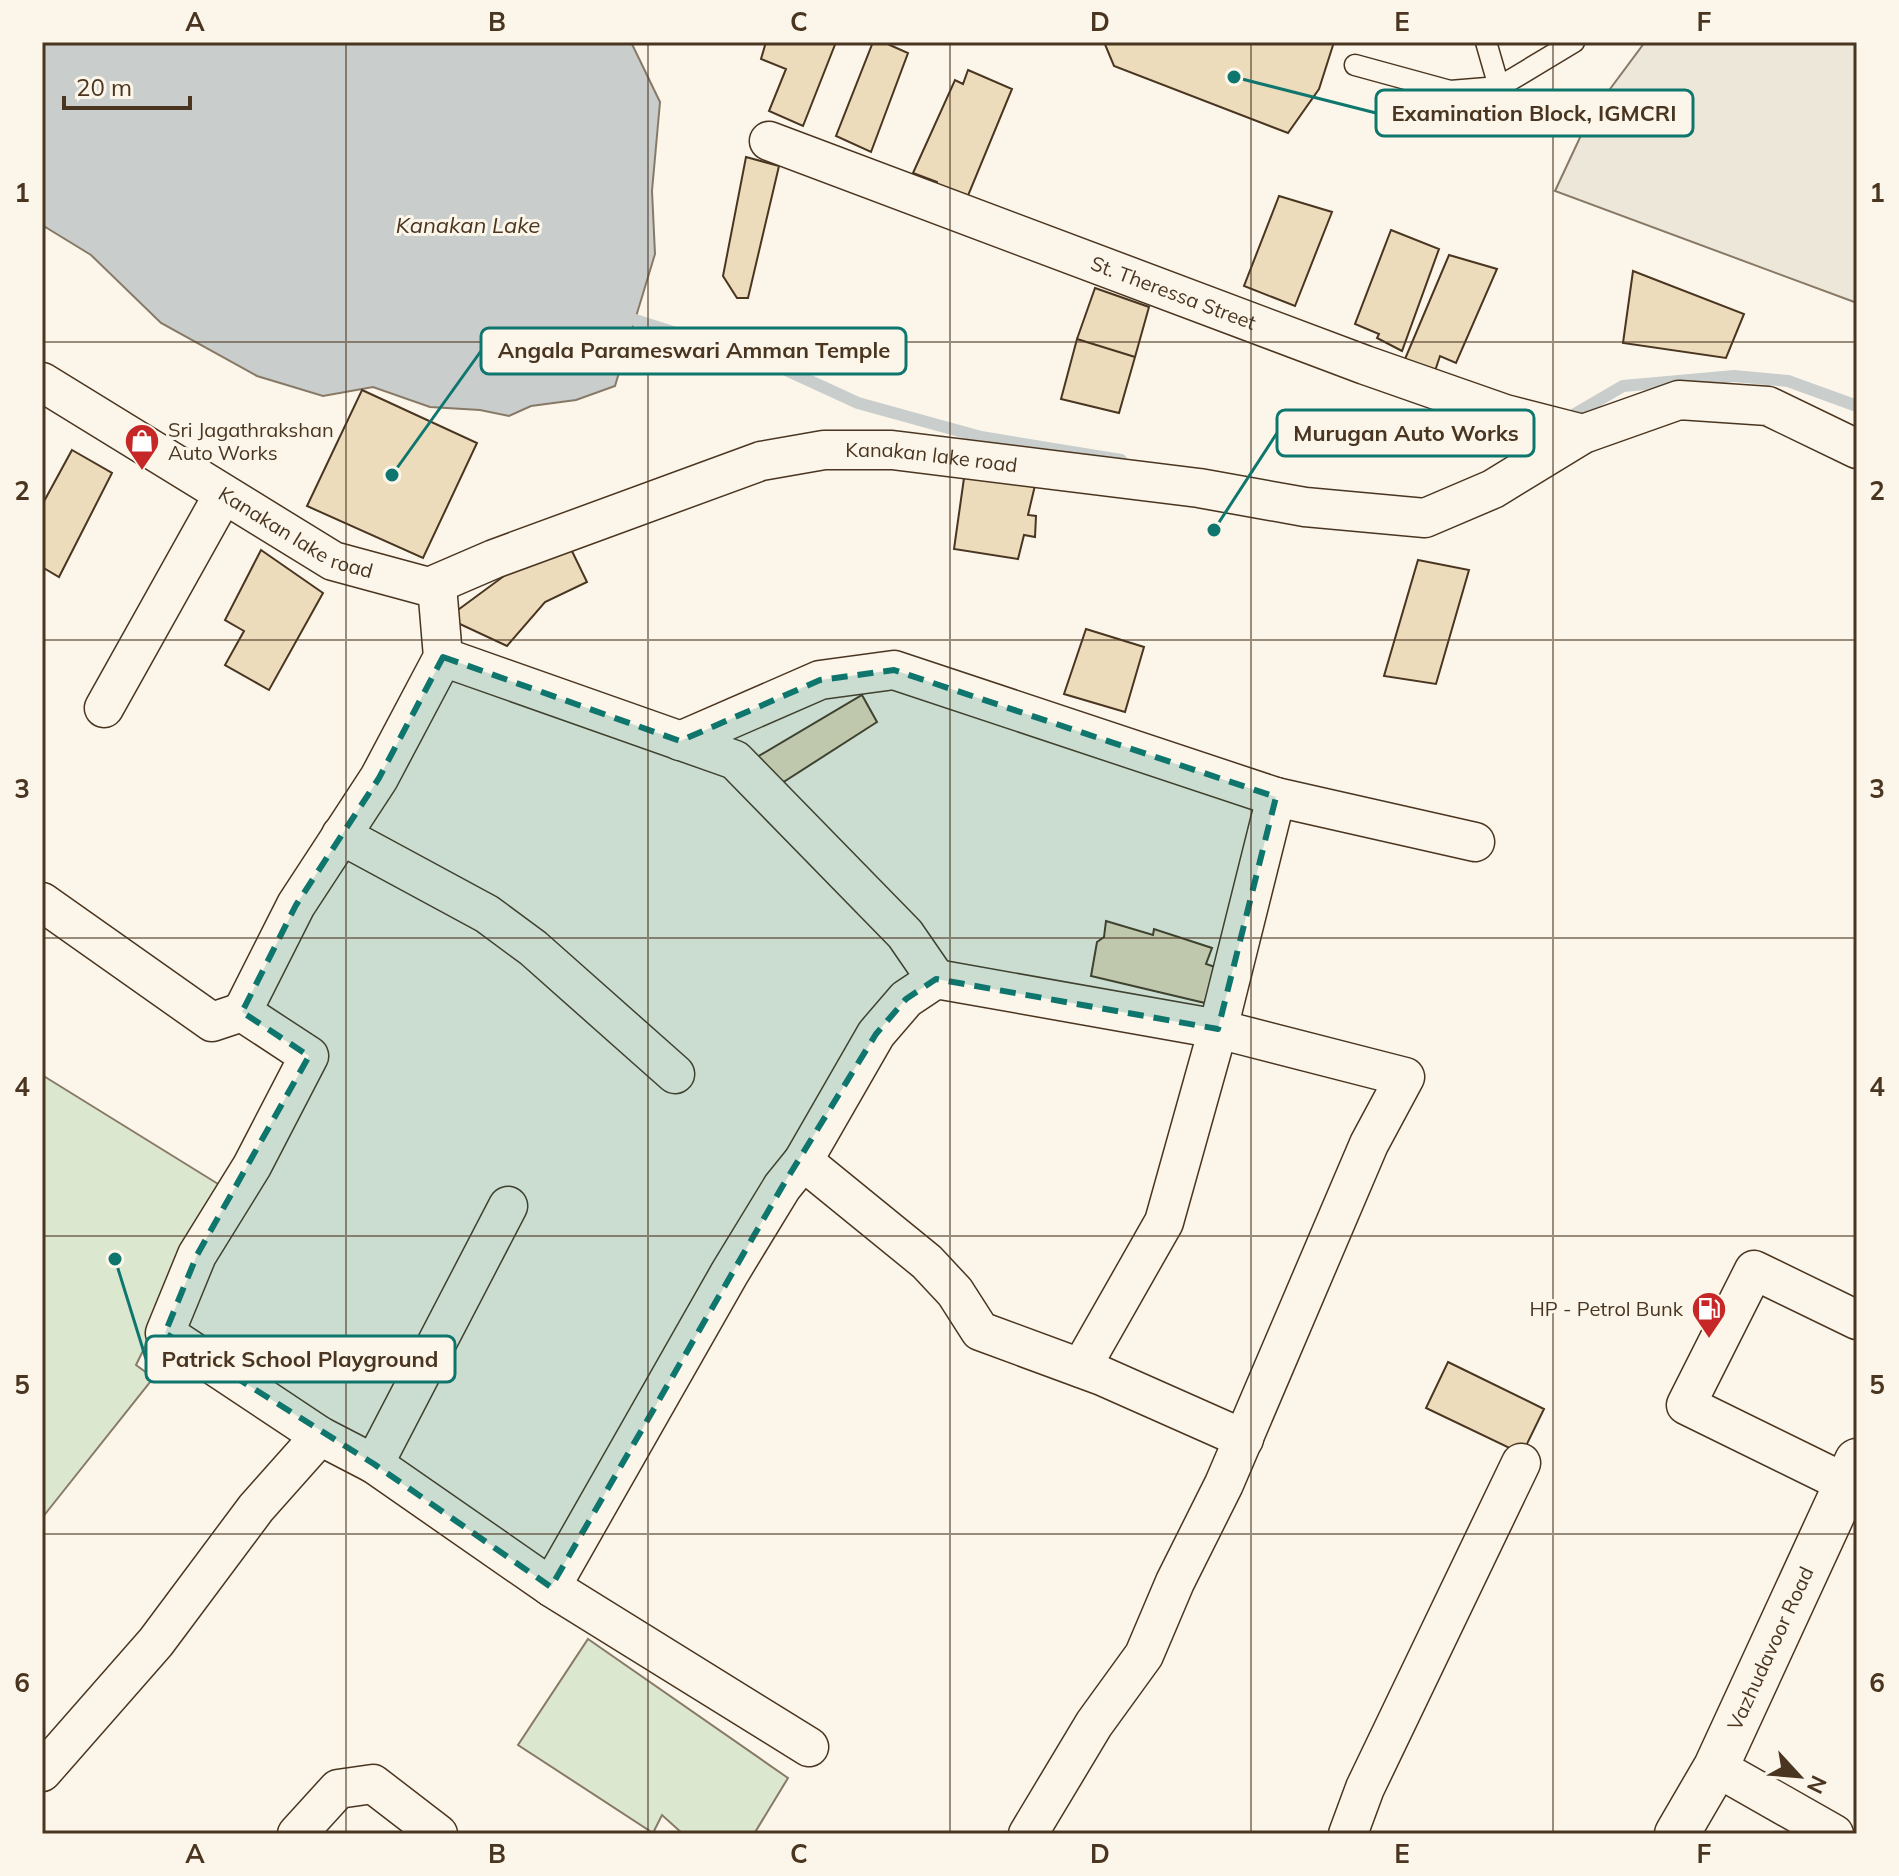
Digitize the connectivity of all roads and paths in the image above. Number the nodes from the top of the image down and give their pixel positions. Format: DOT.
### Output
graph roads {
  1 [pos="1486,42"];
  2 [pos="1574,42"];
  3 [pos="1355,65"];
  4 [pos="1499,87"];
  5 [pos="769,141"];
  6 [pos="42,382"];
  7 [pos="1583,434"];
  8 [pos="1857,449"];
  9 [pos="223,495"];
  10 [pos="437,586"];
  11 [pos="443,657"];
  12 [pos="104,708"];
  13 [pos="680,741"];
  14 [pos="1276,797"];
  15 [pos="341,835"];
  16 [pos="1475,842"];
  17 [pos="42,902"];
  18 [pos="936,979"];
  19 [pos="242,1012"];
  20 [pos="1218,1029"];
  21 [pos="675,1074"];
  22 [pos="803,1161"];
  23 [pos="508,1206"];
  24 [pos="1857,1320"];
  25 [pos="1081,1368"];
  26 [pos="320,1436"];
  27 [pos="1244,1439"];
  28 [pos="1521,1463"];
  29 [pos="374,1464"];
  30 [pos="1851,1472"];
  31 [pos="551,1587"];
  32 [pos="809,1747"];
  33 [pos="1716,1767"];
  34 [pos="42,1772"];
  35 [pos="297,1834"];
  36 [pos="438,1834"];
  37 [pos="1028,1834"];
  38 [pos="1348,1834"];
  39 [pos="1677,1834"];
  40 [pos="1834,1834"];
  1 -- 4 [label="lane"];
  2 -- 4 [label="lane"];
  3 -- 4 [label="lane"];
  5 -- 7 [label="street, St. Theressa Street"];
  6 -- 9 [label="street, Kanakan lake road"];
  7 -- 8 [label="street, Kanakan lake road"];
  7 -- 10 [label="street, Kanakan lake road"];
  9 -- 10 [label="street, Kanakan lake road"];
  9 -- 12 [label="street"];
  10 -- 11 [label="street"];
  11 -- 13 [label="street"];
  11 -- 15 [label="street"];
  13 -- 14 [label="street"];
  13 -- 18 [label="street"];
  14 -- 16 [label="street"];
  14 -- 20 [label="street"];
  15 -- 19 [label="street"];
  15 -- 21 [label="street"];
  17 -- 19 [label="street"];
  18 -- 20 [label="street"];
  18 -- 22 [label="street"];
  19 -- 26 [label="street"];
  20 -- 25 [label="street"];
  20 -- 27 [label="street"];
  22 -- 25 [label="street"];
  22 -- 31 [label="street"];
  23 -- 29 [label="street"];
  24 -- 30 [label="street"];
  25 -- 27 [label="street"];
  26 -- 29 [label="street"];
  26 -- 34 [label="street"];
  27 -- 37 [label="street"];
  28 -- 38 [label="street"];
  29 -- 31 [label="street"];
  30 -- 33 [label="main road, Vazhudavoor Road"];
  31 -- 32 [label="street"];
  33 -- 39 [label="main road, Vazhudavoor Road"];
  33 -- 40 [label="street"];
  35 -- 36 [label="street"];
}
